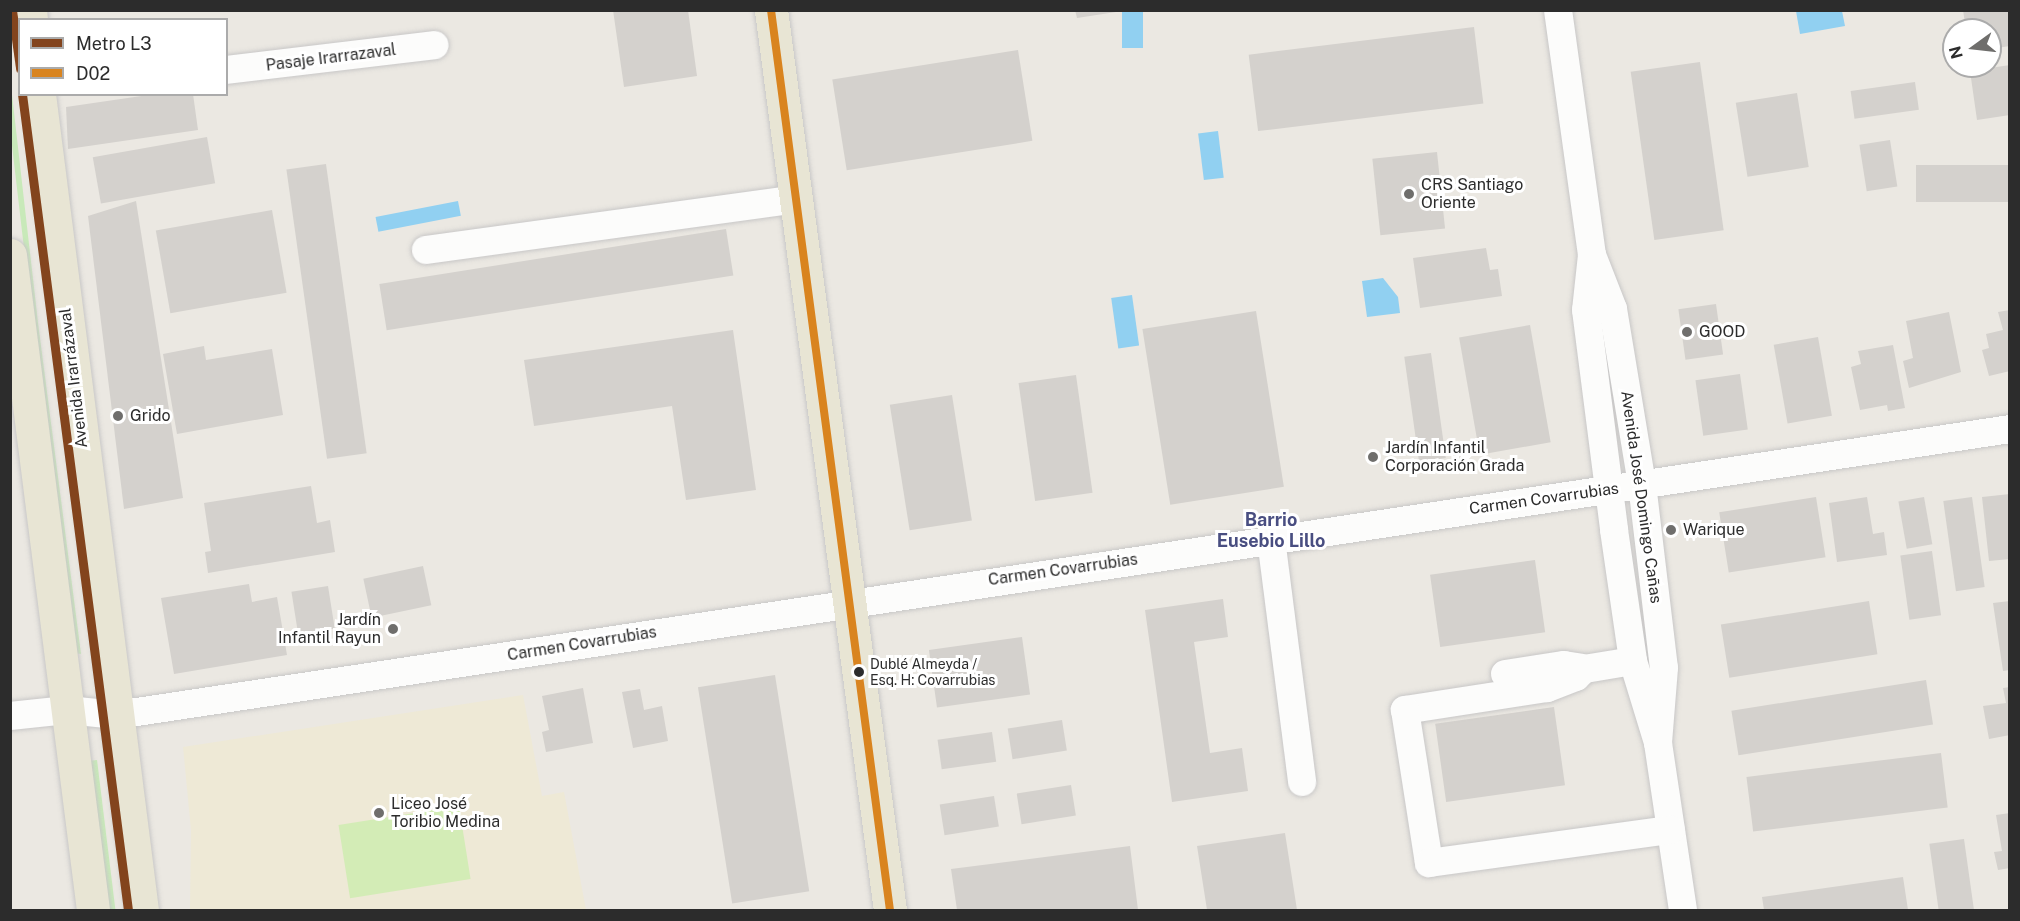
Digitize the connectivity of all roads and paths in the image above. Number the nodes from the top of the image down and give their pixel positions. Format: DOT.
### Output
graph roads {
  1 [pos="771,10"];
  2 [pos="1558,10"];
  3 [pos="435,45"];
  4 [pos="228,70"];
  5 [pos="39,96"];
  6 [pos="796,199"];
  7 [pos="426,250"];
  8 [pos="10,255"];
  9 [pos="1592,255"];
  10 [pos="2010,429"];
  11 [pos="1642,484"];
  12 [pos="1609,489"];
  13 [pos="1271,539"];
  14 [pos="849,602"];
  15 [pos="1633,661"];
  16 [pos="1584,669"];
  17 [pos="1505,674"];
  18 [pos="67,710"];
  19 [pos="117,715"];
  20 [pos="10,716"];
  21 [pos="1658,743"];
  22 [pos="1302,782"];
  23 [pos="1671,830"];
  24 [pos="93,910"];
  25 [pos="142,910"];
  26 [pos="890,910"];
  27 [pos="1683,910"];
  1 -- 6 [label="main road"];
  2 -- 9 [label="street, Avenida José Domingo Cañas"];
  3 -- 4 [label="street, Pasaje Irarrazaval"];
  5 -- 19 [label="main road, Avenida Irarrázaval"];
  6 -- 7 [label="street"];
  6 -- 14 [label="main road"];
  8 -- 18 [label="main road"];
  9 -- 11 [label="street, Avenida José Domingo Cañas"];
  9 -- 12 [label="street, Avenida José Domingo Cañas"];
  10 -- 11 [label="street, Carmen Covarrubias"];
  11 -- 12 [label="street, Carmen Covarrubias"];
  11 -- 21 [label="street, Avenida José Domingo Cañas"];
  12 -- 13 [label="street, Carmen Covarrubias"];
  12 -- 15 [label="street, Avenida José Domingo Cañas"];
  13 -- 14 [label="street, Carmen Covarrubias"];
  13 -- 22 [label="street"];
  14 -- 19 [label="street, Carmen Covarrubias"];
  14 -- 26 [label="main road"];
  15 -- 16 [label="street"];
  15 -- 21 [label="street, Avenida José Domingo Cañas"];
  16 -- 17 [label="street"];
  16 -- 23 [label="street"];
  18 -- 19 [label="street, Carmen Covarrubias"];
  18 -- 20 [label="street, Carmen Covarrubias"];
  18 -- 24 [label="main road"];
  19 -- 25 [label="main road, Avenida Irarrázaval"];
  21 -- 23 [label="street, Avenida José Domingo Cañas"];
  23 -- 27 [label="street, Avenida José Domingo Cañas"];
}
